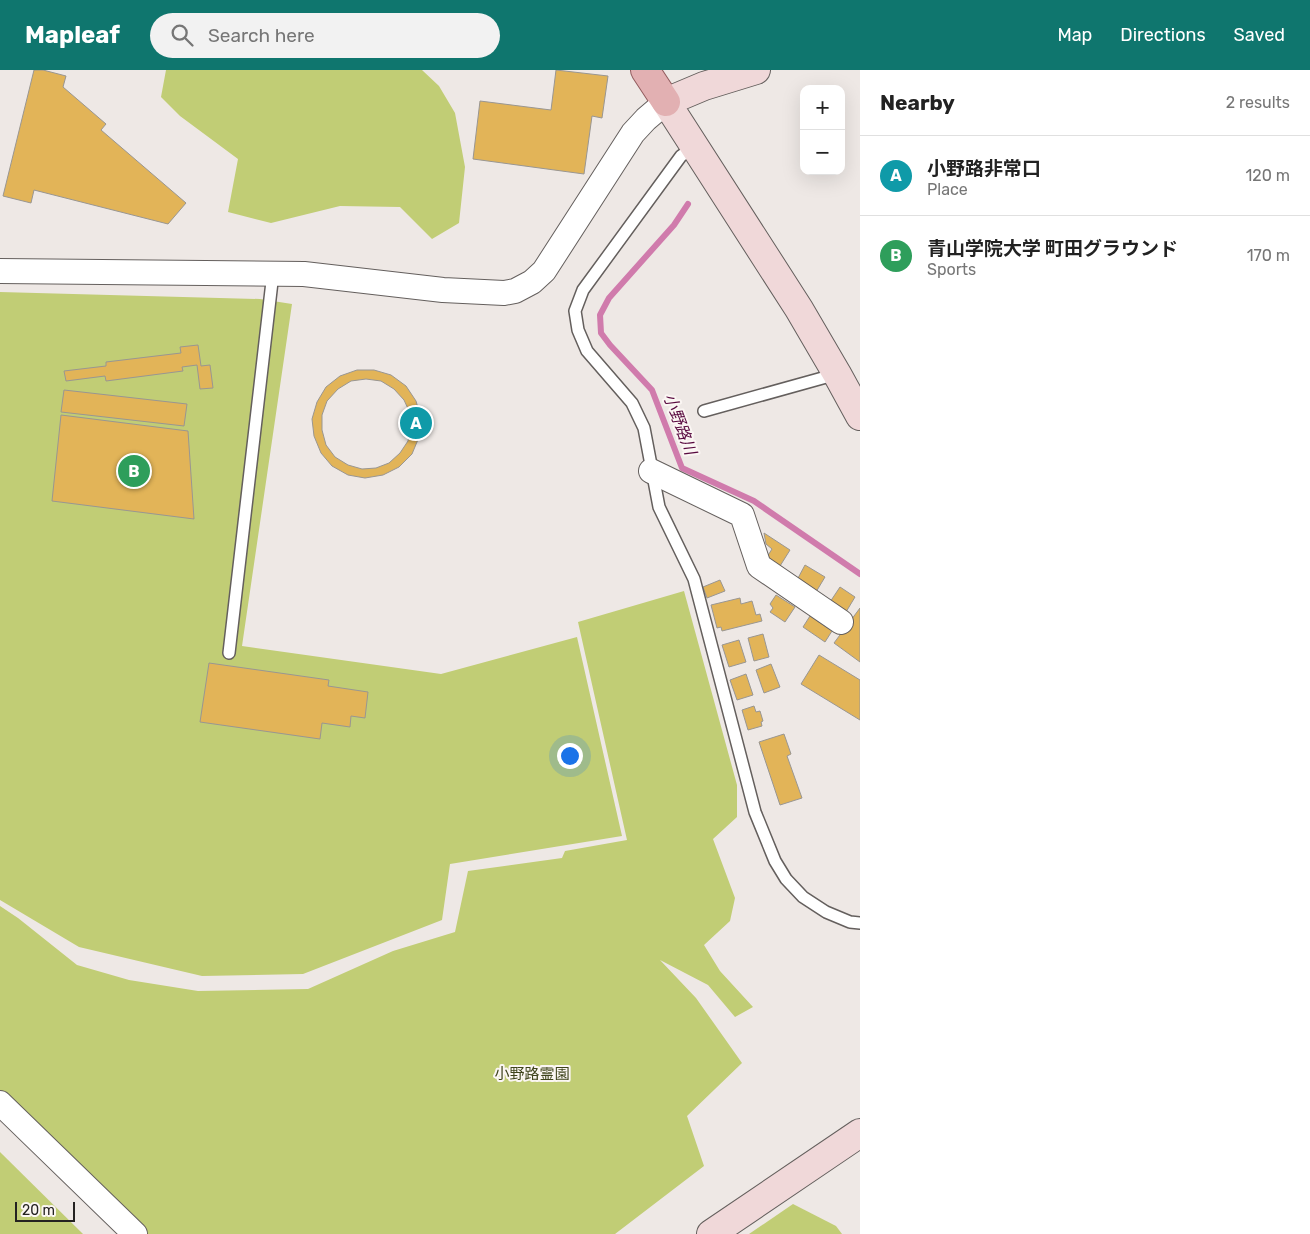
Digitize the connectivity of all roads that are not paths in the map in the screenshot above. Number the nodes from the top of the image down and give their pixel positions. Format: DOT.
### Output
graph roads {
  1 [pos="645,70"];
  2 [pos="754,71"];
  3 [pos="666,102"];
  4 [pos="697,150"];
  5 [pos="0,271"];
  6 [pos="273,273"];
  7 [pos="838,374"];
  8 [pos="704,411"];
  9 [pos="860,416"];
  10 [pos="651,471"];
  11 [pos="841,622"];
  12 [pos="229,653"];
  13 [pos="860,923"];
  14 [pos="0,1103"];
  15 [pos="860,1133"];
  16 [pos="135,1234"];
  17 [pos="710,1234"];
  1 -- 3 [label="main road"];
  2 -- 3 [label="street"];
  3 -- 4 [label="street"];
  3 -- 6 [label="street"];
  4 -- 7 [label="street"];
  4 -- 10 [label="lane"];
  5 -- 6 [label="street"];
  6 -- 12 [label="lane"];
  7 -- 8 [label="lane"];
  7 -- 9 [label="street"];
  10 -- 11 [label="street"];
  10 -- 13 [label="lane"];
  14 -- 16 [label="street"];
  15 -- 17 [label="street"];
}
